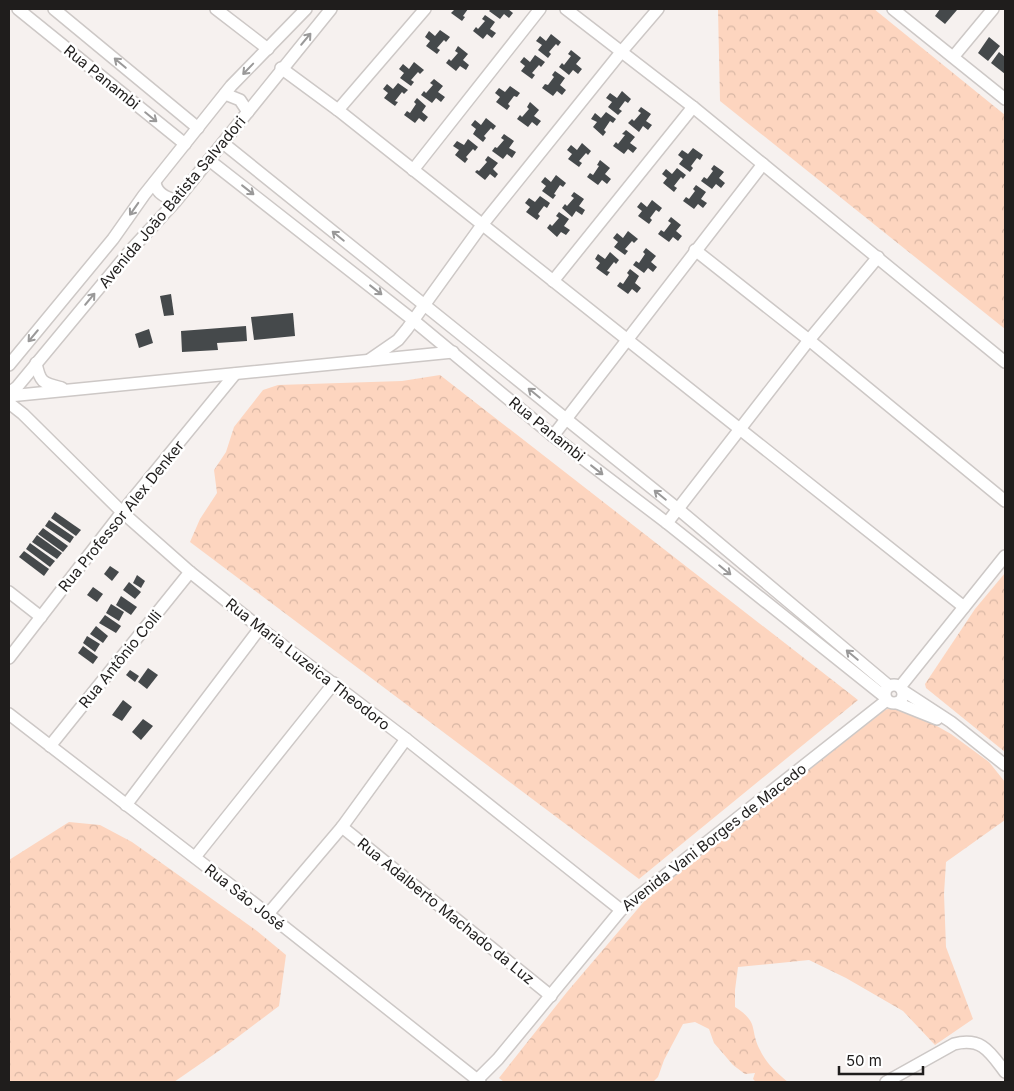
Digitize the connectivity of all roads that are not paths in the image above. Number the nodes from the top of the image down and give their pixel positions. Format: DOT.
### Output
graph roads {
  1 [pos="18,9"];
  2 [pos="54,9"];
  3 [pos="216,9"];
  4 [pos="306,9"];
  5 [pos="331,9"];
  6 [pos="425,9"];
  7 [pos="540,9"];
  8 [pos="566,9"];
  9 [pos="658,9"];
  10 [pos="893,9"];
  11 [pos="993,9"];
  12 [pos="268,49"];
  13 [pos="622,51"];
  14 [pos="954,56"];
  15 [pos="281,68"];
  16 [pos="225,94"];
  17 [pos="1005,98"];
  18 [pos="693,107"];
  19 [pos="338,110"];
  20 [pos="248,112"];
  21 [pos="198,128"];
  22 [pos="223,143"];
  23 [pos="185,144"];
  24 [pos="209,160"];
  25 [pos="763,164"];
  26 [pos="413,170"];
  27 [pos="155,182"];
  28 [pos="176,200"];
  29 [pos="482,224"];
  30 [pos="695,250"];
  31 [pos="878,256"];
  32 [pos="553,281"];
  33 [pos="424,305"];
  34 [pos="413,320"];
  35 [pos="626,339"];
  36 [pos="809,340"];
  37 [pos="453,352"];
  38 [pos="369,360"];
  39 [pos="1005,362"];
  40 [pos="36,363"];
  41 [pos="9,365"];
  42 [pos="235,374"];
  43 [pos="66,390"];
  44 [pos="9,394"];
  45 [pos="9,403"];
  46 [pos="566,418"];
  47 [pos="741,429"];
  48 [pos="553,436"];
  49 [pos="1005,501"];
  50 [pos="678,509"];
  51 [pos="122,512"];
  52 [pos="667,523"];
  53 [pos="1005,556"];
  54 [pos="190,572"];
  55 [pos="9,592"];
  56 [pos="964,607"];
  57 [pos="41,617"];
  58 [pos="260,628"];
  59 [pos="9,658"];
  60 [pos="334,683"];
  61 [pos="893,694"];
  62 [pos="9,714"];
  63 [pos="406,739"];
  64 [pos="50,746"];
  65 [pos="1002,762"];
  66 [pos="126,805"];
  67 [pos="342,827"];
  68 [pos="195,857"];
  69 [pos="621,910"];
  70 [pos="268,914"];
  71 [pos="551,996"];
  72 [pos="1005,1072"];
  73 [pos="479,1081"];
  74 [pos="886,1082"];
  1 -- 23 [label="street, Rua Panambi, one-way"];
  21 -- 2 [label="street, Rua Panambi, one-way"];
  3 -- 12 [label="street"];
  4 -- 12 [label="street, Avenida João Batista Salvadori"];
  15 -- 5 [label="street, Avenida João Batista Salvadori, one-way"];
  6 -- 19 [label="street"];
  7 -- 26 [label="street"];
  8 -- 13 [label="street"];
  9 -- 13 [label="street"];
  10 -- 14 [label="street"];
  11 -- 14 [label="street"];
  12 -- 16 [label="street, Avenida João Batista Salvadori, one-way"];
  13 -- 18 [label="street"];
  13 -- 29 [label="street"];
  14 -- 17 [label="street"];
  15 -- 19 [label="street"];
  15 -- 20 [label="street, Avenida João Batista Salvadori"];
  16 -- 20 [label="street"];
  16 -- 21 [label="street, Avenida João Batista Salvadori"];
  18 -- 25 [label="street"];
  18 -- 32 [label="street"];
  19 -- 26 [label="street"];
  20 -- 22 [label="street, Avenida João Batista Salvadori"];
  21 -- 23 [label="street, Avenida João Batista Salvadori"];
  22 -- 24 [label="street, Avenida João Batista Salvadori"];
  33 -- 22 [label="street, Rua Panambi, one-way"];
  23 -- 27 [label="street, Avenida João Batista Salvadori"];
  24 -- 28 [label="street, Avenida João Batista Salvadori"];
  24 -- 34 [label="street, Rua Panambi, one-way"];
  25 -- 30 [label="street"];
  25 -- 31 [label="street"];
  26 -- 29 [label="street"];
  27 -- 28 [label="street"];
  27 -- 41 [label="street, Avenida João Batista Salvadori, one-way"];
  40 -- 28 [label="street, Avenida João Batista Salvadori, one-way"];
  29 -- 32 [label="street"];
  29 -- 33 [label="street"];
  30 -- 35 [label="street"];
  30 -- 36 [label="street"];
  31 -- 36 [label="street"];
  31 -- 39 [label="street"];
  32 -- 35 [label="street"];
  33 -- 34 [label="street"];
  46 -- 33 [label="street, Rua Panambi, one-way"];
  34 -- 37 [label="street, Rua Panambi"];
  34 -- 38 [label="street"];
  35 -- 46 [label="street"];
  35 -- 47 [label="street"];
  36 -- 47 [label="street"];
  36 -- 49 [label="street"];
  37 -- 38 [label="street"];
  37 -- 48 [label="street, Rua Panambi"];
  38 -- 42 [label="street"];
  40 -- 43 [label="street"];
  40 -- 44 [label="street, Avenida João Batista Salvadori"];
  42 -- 43 [label="street"];
  42 -- 51 [label="street, Rua Professor Alex Denker"];
  43 -- 44 [label="street"];
  45 -- 51 [label="street, Rua Maria Luzeica Theodoro"];
  46 -- 48 [label="street"];
  50 -- 46 [label="street, Rua Panambi, one-way"];
  47 -- 50 [label="street"];
  47 -- 56 [label="street"];
  48 -- 52 [label="street, Rua Panambi, one-way"];
  50 -- 52 [label="street"];
  61 -- 50 [label="street, Rua Panambi, one-way"];
  51 -- 54 [label="street, Rua Maria Luzeica Theodoro"];
  51 -- 57 [label="street, Rua Professor Alex Denker"];
  52 -- 61 [label="street, Rua Panambi, one-way"];
  53 -- 56 [label="street, Avenida Vani Borges de Macedo"];
  54 -- 58 [label="street, Rua Maria Luzeica Theodoro"];
  54 -- 64 [label="street, Rua Antônio Colli"];
  55 -- 57 [label="street"];
  56 -- 61 [label="street, Avenida Vani Borges de Macedo"];
  57 -- 59 [label="street, Rua Professor Alex Denker"];
  58 -- 60 [label="street, Rua Maria Luzeica Theodoro"];
  58 -- 66 [label="street"];
  60 -- 63 [label="street, Rua Maria Luzeica Theodoro"];
  60 -- 68 [label="street"];
  61 -- 65 [label="street, Rua Panambi"];
  61 -- 69 [label="street, Avenida Vani Borges de Macedo"];
  62 -- 64 [label="street, Rua São José"];
  63 -- 67 [label="street"];
  63 -- 69 [label="street, Rua Maria Luzeica Theodoro"];
  64 -- 66 [label="street, Rua São José"];
  66 -- 68 [label="street, Rua São José"];
  67 -- 70 [label="street"];
  67 -- 71 [label="street, Rua Adalberto Machado da Luz"];
  68 -- 70 [label="street, Rua São José"];
  69 -- 71 [label="street, Avenida Vani Borges de Macedo"];
  70 -- 73 [label="street, Rua São José"];
  71 -- 73 [label="street, Avenida Vani Borges de Macedo"];
  72 -- 74 [label="street"];
}
